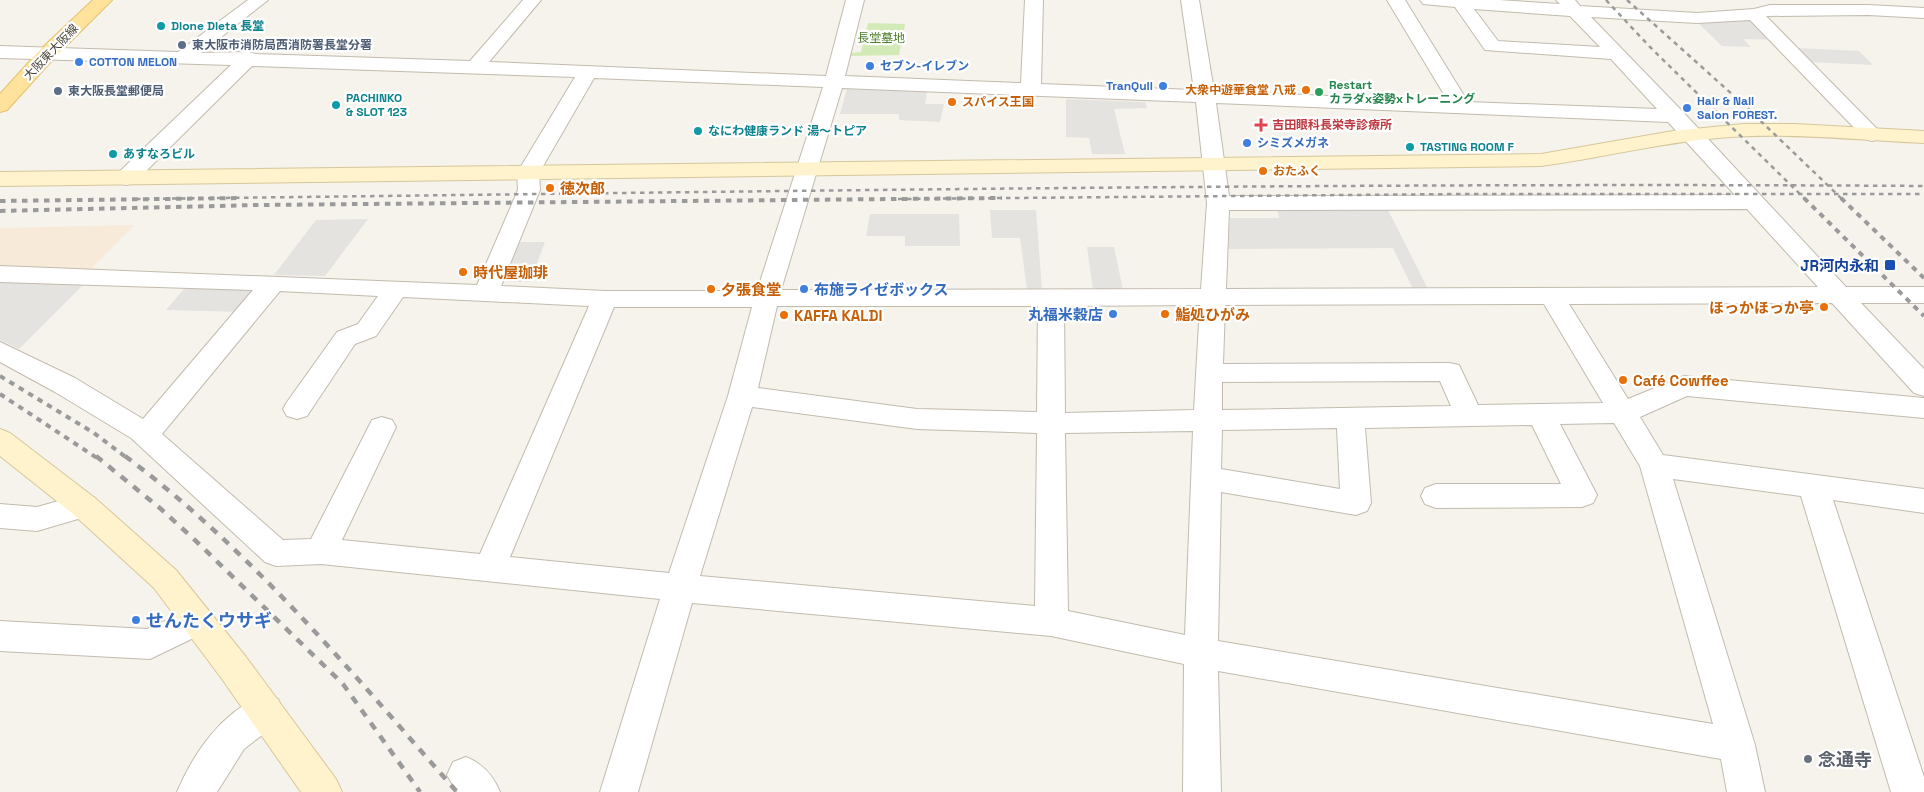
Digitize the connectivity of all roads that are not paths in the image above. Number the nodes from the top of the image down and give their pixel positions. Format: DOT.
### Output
graph roads {
  1 [pos="103,0"];
  2 [pos="259,0"];
  3 [pos="532,0"];
  4 [pos="855,0"];
  5 [pos="1034,0"];
  6 [pos="1190,0"];
  7 [pos="1396,0"];
  8 [pos="1430,0"];
  9 [pos="1681,0"];
  10 [pos="1460,2"];
  11 [pos="1570,5"];
  12 [pos="1826,5"];
  13 [pos="1924,13"];
  14 [pos="1754,14"];
  15 [pos="1697,18"];
  16 [pos="0,52"];
  17 [pos="48,53"];
  18 [pos="1617,54"];
  19 [pos="184,56"];
  20 [pos="249,58"];
  21 [pos="475,67"];
  22 [pos="588,71"];
  23 [pos="834,82"];
  24 [pos="1031,89"];
  25 [pos="1205,97"];
  26 [pos="0,106"];
  27 [pos="1462,108"];
  28 [pos="1676,116"];
  29 [pos="1693,134"];
  30 [pos="1872,135"];
  31 [pos="1924,137"];
  32 [pos="1215,165"];
  33 [pos="806,170"];
  34 [pos="528,173"];
  35 [pos="126,178"];
  36 [pos="0,179"];
  37 [pos="1752,202"];
  38 [pos="1218,203"];
  39 [pos="0,274"];
  40 [pos="273,283"];
  41 [pos="395,290"];
  42 [pos="486,292"];
  43 [pos="1924,294"];
  44 [pos="1552,296"];
  45 [pos="1838,296"];
  46 [pos="1213,297"];
  47 [pos="605,299"];
  48 [pos="1051,299"];
  49 [pos="766,300"];
  50 [pos="0,352"];
  51 [pos="1209,373"];
  52 [pos="1924,386"];
  53 [pos="742,396"];
  54 [pos="297,408"];
  55 [pos="1924,408"];
  56 [pos="1623,413"];
  57 [pos="1541,414"];
  58 [pos="1469,415"];
  59 [pos="1350,417"];
  60 [pos="1208,420"];
  61 [pos="1052,423"];
  62 [pos="382,427"];
  63 [pos="145,435"];
  64 [pos="0,440"];
  65 [pos="1654,465"];
  66 [pos="1207,478"];
  67 [pos="1813,486"];
  68 [pos="1436,496"];
  69 [pos="1924,501"];
  70 [pos="84,506"];
  71 [pos="0,516"];
  72 [pos="321,551"];
  73 [pos="489,569"];
  74 [pos="680,588"];
  75 [pos="196,621"];
  76 [pos="1051,622"];
  77 [pos="0,636"];
  78 [pos="1201,653"];
  79 [pos="265,711"];
  80 [pos="1737,745"];
  81 [pos="196,792"];
  82 [pos="323,792"];
  83 [pos="619,792"];
  84 [pos="1202,792"];
  85 [pos="1746,792"];
  86 [pos="1910,792"];
  1 -- 17 [label="main road, 大阪東大阪線"];
  2 -- 19 [label="street"];
  3 -- 21 [label="street"];
  4 -- 23 [label="street"];
  5 -- 24 [label="street"];
  6 -- 25 [label="street"];
  7 -- 27 [label="street"];
  8 -- 10 [label="street"];
  9 -- 15 [label="street"];
  10 -- 11 [label="street"];
  10 -- 18 [label="street"];
  11 -- 15 [label="street"];
  11 -- 18 [label="street"];
  12 -- 13 [label="street"];
  12 -- 14 [label="street"];
  14 -- 15 [label="street"];
  14 -- 30 [label="street"];
  16 -- 17 [label="street"];
  17 -- 19 [label="street"];
  17 -- 26 [label="main road, 大阪東大阪線"];
  18 -- 28 [label="street"];
  19 -- 20 [label="street"];
  20 -- 21 [label="street"];
  20 -- 35 [label="street"];
  21 -- 22 [label="street"];
  22 -- 23 [label="street"];
  22 -- 34 [label="street"];
  23 -- 24 [label="street"];
  23 -- 33 [label="street"];
  24 -- 25 [label="street"];
  25 -- 27 [label="street"];
  25 -- 32 [label="street"];
  27 -- 28 [label="street"];
  28 -- 29 [label="street"];
  29 -- 30 [label="street"];
  29 -- 32 [label="street"];
  29 -- 37 [label="street"];
  30 -- 31 [label="street"];
  32 -- 33 [label="street"];
  32 -- 38 [label="street"];
  33 -- 34 [label="street"];
  33 -- 49 [label="street"];
  34 -- 35 [label="street"];
  34 -- 42 [label="street"];
  35 -- 36 [label="street"];
  37 -- 38 [label="street"];
  37 -- 45 [label="street"];
  38 -- 46 [label="street"];
  39 -- 40 [label="street"];
  40 -- 41 [label="street"];
  40 -- 63 [label="street"];
  41 -- 42 [label="street"];
  41 -- 54 [label="street"];
  42 -- 47 [label="street"];
  43 -- 45 [label="street"];
  44 -- 45 [label="street"];
  44 -- 46 [label="street"];
  44 -- 56 [label="street"];
  45 -- 52 [label="street"];
  46 -- 48 [label="street"];
  46 -- 51 [label="street"];
  47 -- 49 [label="street"];
  47 -- 73 [label="street"];
  48 -- 49 [label="street"];
  48 -- 61 [label="street"];
  49 -- 53 [label="street"];
  50 -- 63 [label="street"];
  51 -- 58 [label="street"];
  51 -- 60 [label="street"];
  53 -- 61 [label="street"];
  53 -- 74 [label="street"];
  55 -- 56 [label="street"];
  56 -- 57 [label="street"];
  56 -- 65 [label="street"];
  57 -- 58 [label="street"];
  57 -- 68 [label="street"];
  58 -- 59 [label="street"];
  59 -- 60 [label="street"];
  59 -- 66 [label="street"];
  60 -- 61 [label="street"];
  60 -- 66 [label="street"];
  61 -- 76 [label="street"];
  62 -- 72 [label="street"];
  63 -- 72 [label="street"];
  64 -- 70 [label="street"];
  65 -- 67 [label="street"];
  65 -- 80 [label="street"];
  66 -- 78 [label="street"];
  67 -- 69 [label="street"];
  67 -- 86 [label="street"];
  70 -- 71 [label="street"];
  70 -- 75 [label="street"];
  72 -- 73 [label="street"];
  73 -- 74 [label="street"];
  74 -- 76 [label="street"];
  74 -- 83 [label="street"];
  75 -- 77 [label="street"];
  75 -- 79 [label="street"];
  76 -- 78 [label="street"];
  78 -- 80 [label="street"];
  78 -- 84 [label="street"];
  79 -- 81 [label="street"];
  79 -- 82 [label="street"];
  80 -- 85 [label="street"];
}
